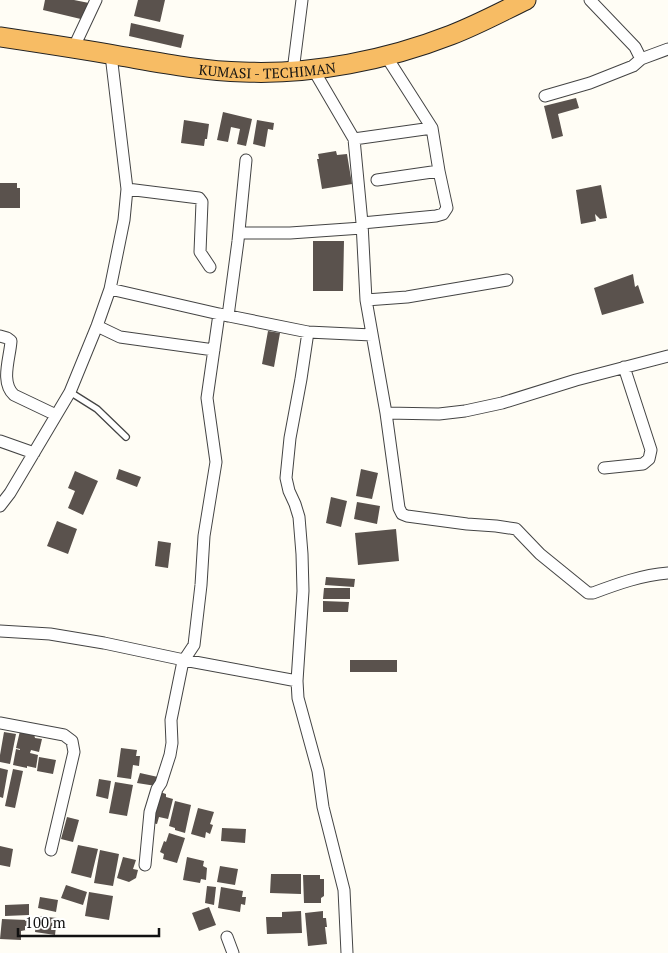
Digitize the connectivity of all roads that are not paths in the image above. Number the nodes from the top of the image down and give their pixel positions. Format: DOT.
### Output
graph roads {
  1 [pos="96,0"];
  2 [pos="302,0"];
  3 [pos="526,0"];
  4 [pos="590,0"];
  5 [pos="0,36"];
  6 [pos="73,49"];
  7 [pos="668,49"];
  8 [pos="111,55"];
  9 [pos="386,56"];
  10 [pos="640,59"];
  11 [pos="313,69"];
  12 [pos="293,71"];
  13 [pos="545,96"];
  14 [pos="432,128"];
  15 [pos="354,139"];
  16 [pos="246,160"];
  17 [pos="439,171"];
  18 [pos="377,180"];
  19 [pos="127,189"];
  20 [pos="362,226"];
  21 [pos="239,232"];
  22 [pos="210,267"];
  23 [pos="507,280"];
  24 [pos="110,289"];
  25 [pos="366,300"];
  26 [pos="223,315"];
  27 [pos="97,326"];
  28 [pos="308,332"];
  29 [pos="372,335"];
  30 [pos="0,336"];
  31 [pos="214,350"];
  32 [pos="668,356"];
  33 [pos="624,367"];
  34 [pos="70,392"];
  35 [pos="386,413"];
  36 [pos="56,415"];
  37 [pos="126,437"];
  38 [pos="0,441"];
  39 [pos="34,453"];
  40 [pos="604,468"];
  41 [pos="0,506"];
  42 [pos="668,573"];
  43 [pos="0,631"];
  44 [pos="184,660"];
  45 [pos="298,682"];
  46 [pos="0,722"];
  47 [pos="51,850"];
  48 [pos="145,865"];
  49 [pos="227,937"];
  50 [pos="233,953"];
  51 [pos="348,953"];
  1 -- 6 [label="street"];
  2 -- 12 [label="street"];
  3 -- 9 [label="highway, KUMASI - TECHIMAN"];
  4 -- 10 [label="street"];
  5 -- 6 [label="highway, KUMASI - TECHIMAN"];
  6 -- 8 [label="highway, KUMASI - TECHIMAN"];
  7 -- 10 [label="street"];
  8 -- 12 [label="highway, KUMASI - TECHIMAN"];
  8 -- 19 [label="street"];
  9 -- 11 [label="highway, KUMASI - TECHIMAN"];
  9 -- 14 [label="street"];
  10 -- 13 [label="street"];
  11 -- 12 [label="highway, KUMASI - TECHIMAN"];
  11 -- 15 [label="street"];
  14 -- 15 [label="street"];
  14 -- 17 [label="street"];
  15 -- 20 [label="street"];
  16 -- 21 [label="street"];
  17 -- 18 [label="street"];
  17 -- 20 [label="street"];
  19 -- 22 [label="street"];
  19 -- 24 [label="street"];
  20 -- 21 [label="street"];
  20 -- 25 [label="street"];
  21 -- 26 [label="street"];
  23 -- 25 [label="street"];
  24 -- 26 [label="street"];
  24 -- 27 [label="street"];
  25 -- 29 [label="street"];
  26 -- 28 [label="street"];
  26 -- 31 [label="street"];
  27 -- 31 [label="street"];
  27 -- 34 [label="street"];
  28 -- 29 [label="street"];
  28 -- 45 [label="street"];
  29 -- 35 [label="street"];
  30 -- 36 [label="street"];
  31 -- 44 [label="street"];
  32 -- 33 [label="street"];
  33 -- 35 [label="street"];
  33 -- 40 [label="street"];
  34 -- 36 [label="street"];
  34 -- 37 [label="lane"];
  35 -- 42 [label="street"];
  36 -- 39 [label="street"];
  38 -- 39 [label="street"];
  39 -- 41 [label="street"];
  43 -- 44 [label="street"];
  44 -- 45 [label="street"];
  44 -- 48 [label="street"];
  45 -- 51 [label="street"];
  46 -- 47 [label="street"];
  49 -- 50 [label="street"];
}
